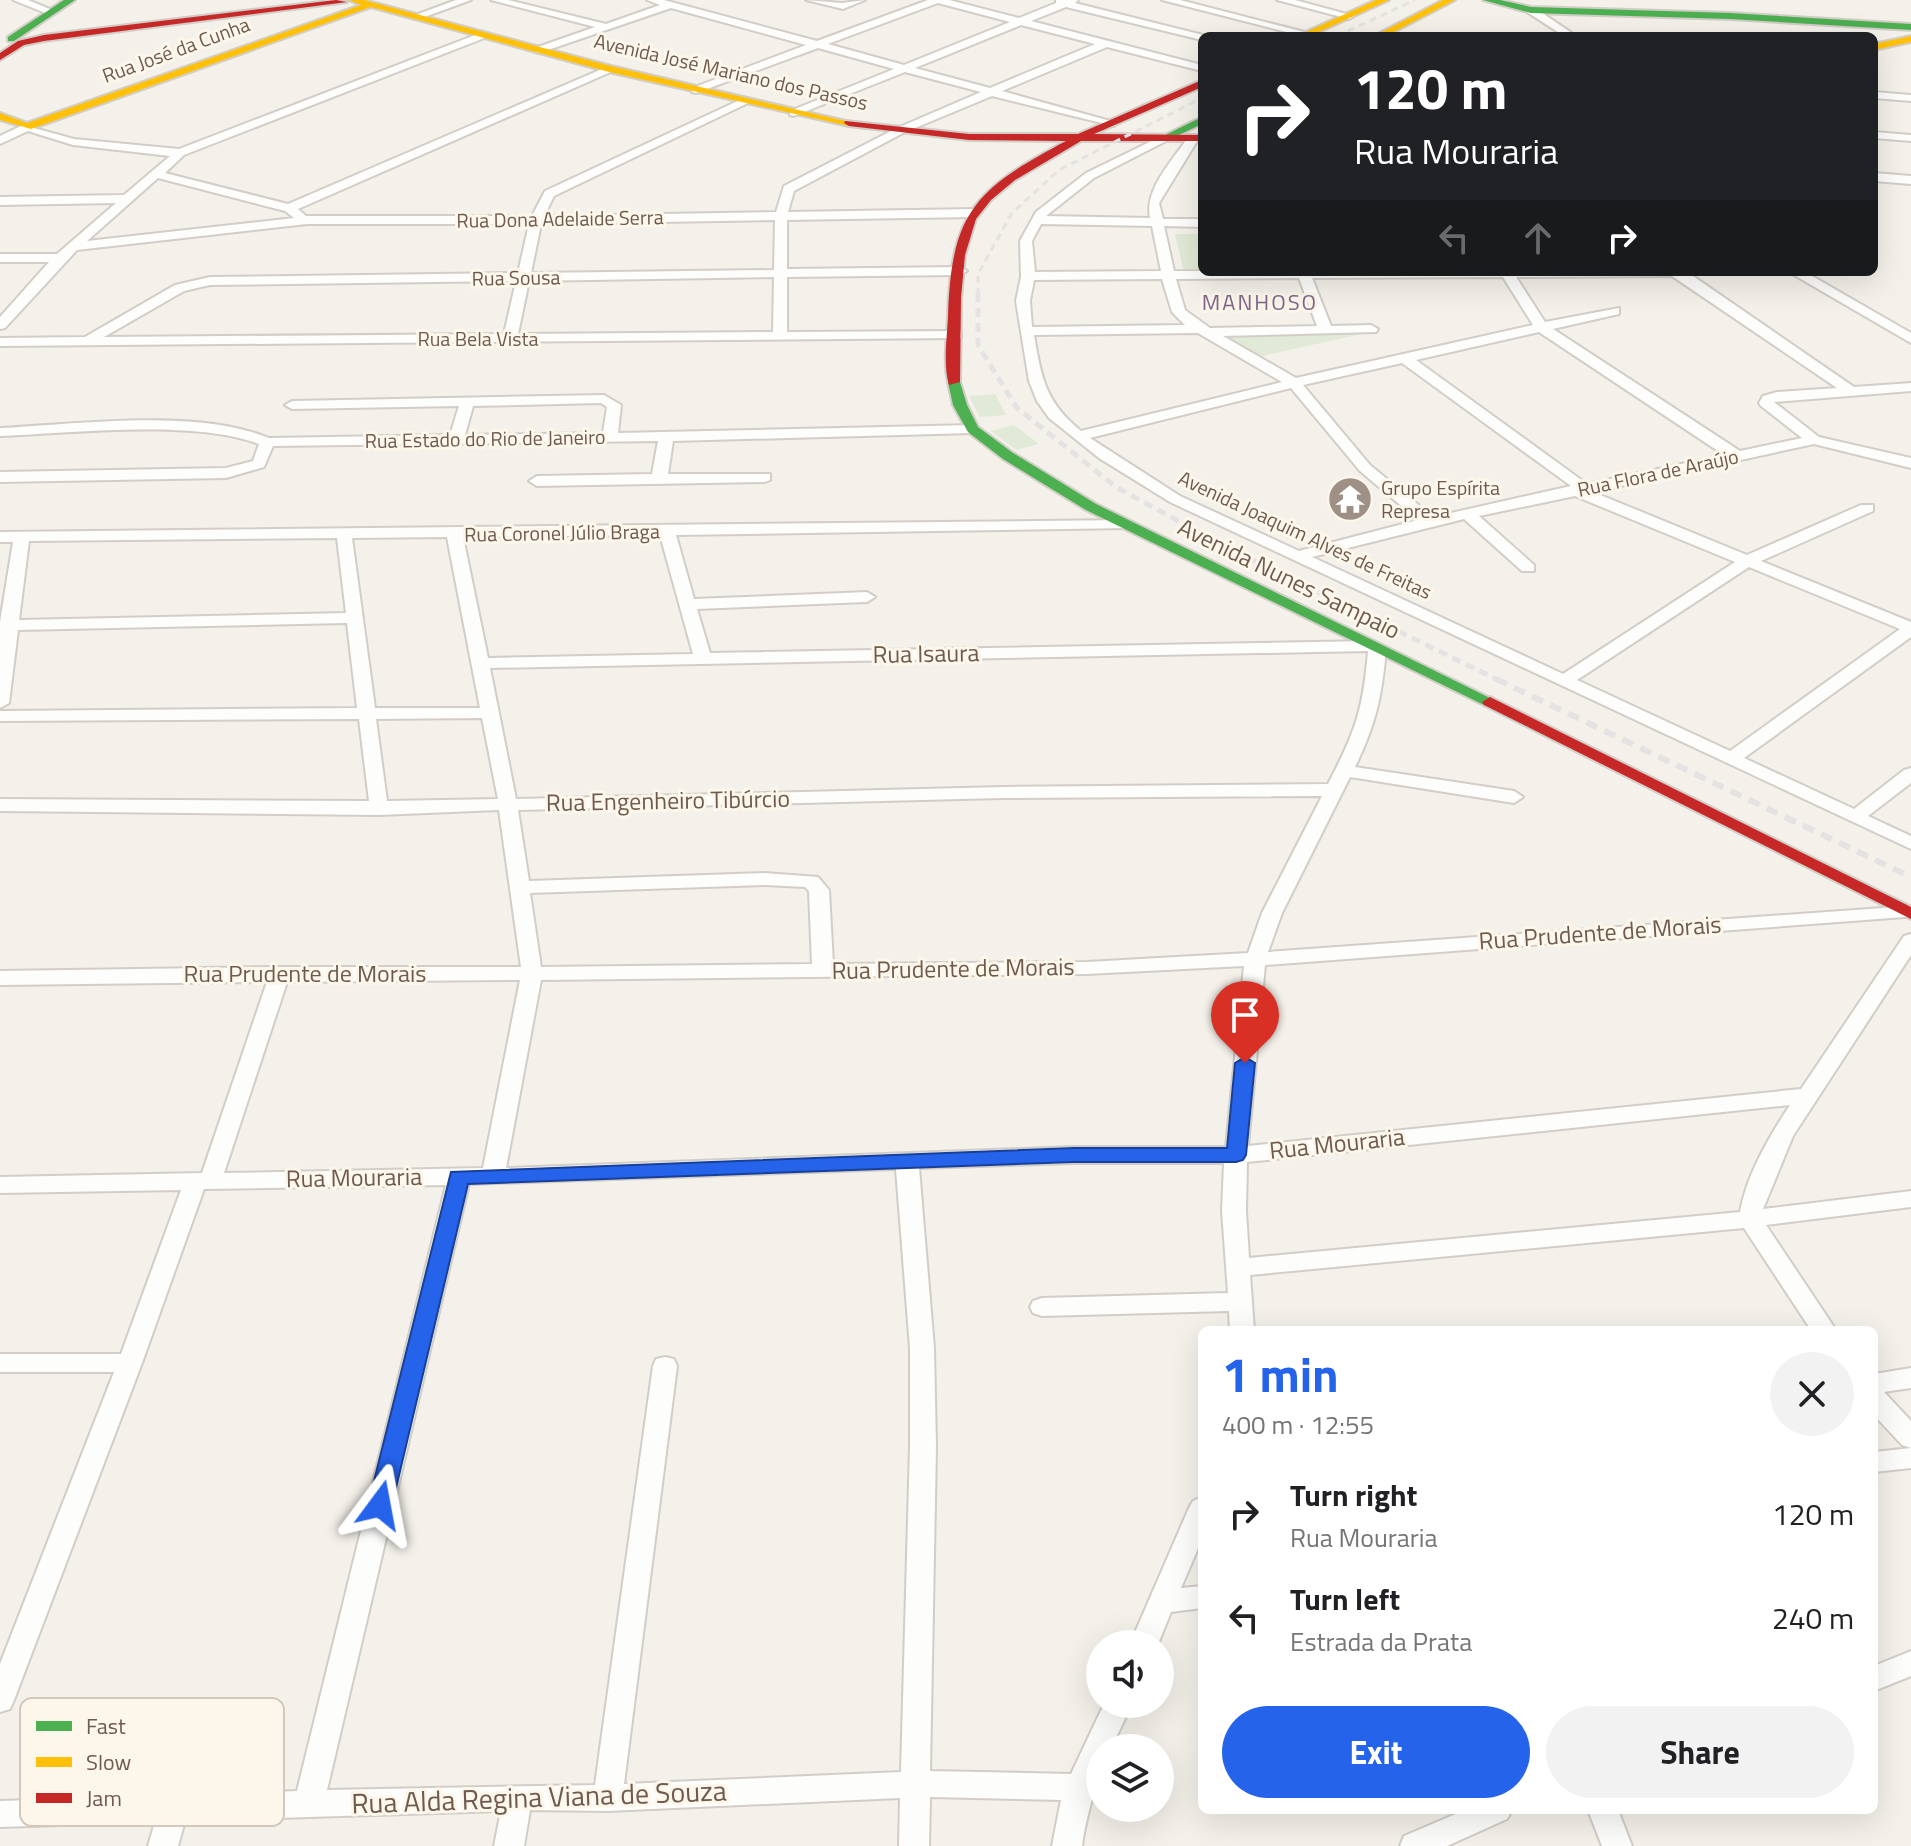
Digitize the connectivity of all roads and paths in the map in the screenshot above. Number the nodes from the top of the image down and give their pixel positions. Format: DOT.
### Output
graph roads {
  1 [pos="18,0"];
  2 [pos="70,0"];
  3 [pos="466,0"];
  4 [pos="496,0"];
  5 [pos="652,0"];
  6 [pos="686,0"];
  7 [pos="811,0"];
  8 [pos="860,0"];
  9 [pos="937,0"];
  10 [pos="1052,0"];
  11 [pos="1167,0"];
  12 [pos="1282,0"];
  13 [pos="1384,0"];
  14 [pos="1450,0"];
  15 [pos="1488,0"];
  16 [pos="360,2"];
  17 [pos="1069,2"];
  18 [pos="671,5"];
  19 [pos="1531,10"];
  20 [pos="52,12"];
  21 [pos="1349,16"];
  22 [pos="415,17"];
  23 [pos="1019,22"];
  24 [pos="606,27"];
  25 [pos="1911,27"];
  26 [pos="1292,32"];
  27 [pos="1311,32"];
  28 [pos="1387,32"];
  29 [pos="1565,32"];
  30 [pos="483,35"];
  31 [pos="1198,36"];
  32 [pos="1911,39"];
  33 [pos="1104,44"];
  34 [pos="0,45"];
  35 [pos="817,45"];
  36 [pos="1878,46"];
  37 [pos="539,50"];
  38 [pos="0,57"];
  39 [pos="1198,67"];
  40 [pos="904,68"];
  41 [pos="609,69"];
  42 [pos="1198,85"];
  43 [pos="696,90"];
  44 [pos="990,91"];
  45 [pos="1878,95"];
  46 [pos="1911,98"];
  47 [pos="744,101"];
  48 [pos="794,113"];
  49 [pos="0,116"];
  50 [pos="1198,122"];
  51 [pos="1110,124"];
  52 [pos="27,127"];
  53 [pos="899,131"];
  54 [pos="1878,135"];
  55 [pos="1081,138"];
  56 [pos="1164,138"];
  57 [pos="1198,138"];
  58 [pos="1911,138"];
  59 [pos="0,141"];
  60 [pos="180,153"];
  61 [pos="155,174"];
  62 [pos="1878,177"];
  63 [pos="1911,180"];
  64 [pos="126,199"];
  65 [pos="0,201"];
  66 [pos="283,208"];
  67 [pos="974,213"];
  68 [pos="781,216"];
  69 [pos="307,220"];
  70 [pos="536,220"];
  71 [pos="1037,220"];
  72 [pos="1198,223"];
  73 [pos="1155,224"];
  74 [pos="75,243"];
  75 [pos="0,258"];
  76 [pos="60,258"];
  77 [pos="960,271"];
  78 [pos="780,274"];
  79 [pos="1028,276"];
  80 [pos="1170,276"];
  81 [pos="1198,276"];
  82 [pos="1304,276"];
  83 [pos="1509,276"];
  84 [pos="1684,276"];
  85 [pos="1803,276"];
  86 [pos="522,278"];
  87 [pos="1614,311"];
  88 [pos="0,325"];
  89 [pos="1541,327"];
  90 [pos="1371,329"];
  91 [pos="1028,331"];
  92 [pos="1206,331"];
  93 [pos="1326,331"];
  94 [pos="956,335"];
  95 [pos="780,336"];
  96 [pos="510,339"];
  97 [pos="1911,339"];
  98 [pos="87,341"];
  99 [pos="0,342"];
  100 [pos="1404,358"];
  101 [pos="1294,383"];
  102 [pos="1911,387"];
  103 [pos="1850,390"];
  104 [pos="467,402"];
  105 [pos="292,405"];
  106 [pos="973,429"];
  107 [pos="0,432"];
  108 [pos="666,436"];
  109 [pos="1080,436"];
  110 [pos="610,437"];
  111 [pos="1814,440"];
  112 [pos="456,441"];
  113 [pos="267,442"];
  114 [pos="1738,457"];
  115 [pos="1911,463"];
  116 [pos="0,477"];
  117 [pos="765,477"];
  118 [pos="659,480"];
  119 [pos="537,481"];
  120 [pos="1580,490"];
  121 [pos="1867,508"];
  122 [pos="1468,515"];
  123 [pos="1430,522"];
  124 [pos="1124,525"];
  125 [pos="667,531"];
  126 [pos="344,534"];
  127 [pos="455,535"];
  128 [pos="0,537"];
  129 [pos="22,537"];
  130 [pos="1298,556"];
  131 [pos="1747,561"];
  132 [pos="1528,568"];
  133 [pos="867,597"];
  134 [pos="687,604"];
  135 [pos="354,618"];
  136 [pos="5,627"];
  137 [pos="1911,629"];
  138 [pos="1374,647"];
  139 [pos="703,659"];
  140 [pos="480,663"];
  141 [pos="1563,682"];
  142 [pos="0,703"];
  143 [pos="489,713"];
  144 [pos="367,714"];
  145 [pos="0,716"];
  146 [pos="1732,758"];
  147 [pos="1346,771"];
  148 [pos="1911,774"];
  149 [pos="1336,790"];
  150 [pos="1514,797"];
  151 [pos="0,805"];
  152 [pos="508,805"];
  153 [pos="379,809"];
  154 [pos="1855,817"];
  155 [pos="1911,843"];
  156 [pos="520,887"];
  157 [pos="1908,912"];
  158 [pos="1911,940"];
  159 [pos="1255,961"];
  160 [pos="823,970"];
  161 [pos="280,973"];
  162 [pos="532,973"];
  163 [pos="0,978"];
  164 [pos="1809,1096"];
  165 [pos="1236,1155"];
  166 [pos="907,1161"];
  167 [pos="493,1176"];
  168 [pos="459,1177"];
  169 [pos="203,1179"];
  170 [pos="0,1185"];
  171 [pos="1911,1199"];
  172 [pos="1750,1219"];
  173 [pos="1237,1268"];
  174 [pos="1239,1302"];
  175 [pos="1042,1307"];
  176 [pos="1242,1326"];
  177 [pos="1821,1326"];
  178 [pos="0,1363"];
  179 [pos="130,1363"];
  180 [pos="665,1366"];
  181 [pos="1911,1378"];
  182 [pos="1878,1383"];
  183 [pos="1878,1402"];
  184 [pos="1911,1438"];
  185 [pos="1911,1458"];
  186 [pos="1878,1462"];
  187 [pos="1198,1521"];
  188 [pos="1198,1598"];
  189 [pos="1162,1602"];
  190 [pos="1150,1630"];
  191 [pos="1911,1663"];
  192 [pos="1878,1677"];
  193 [pos="0,1700"];
  194 [pos="1111,1718"];
  195 [pos="917,1784"];
  196 [pos="1079,1787"];
  197 [pos="518,1797"];
  198 [pos="608,1798"];
  199 [pos="309,1804"];
  200 [pos="284,1805"];
  201 [pos="20,1813"];
  202 [pos="0,1814"];
  203 [pos="1488,1814"];
  204 [pos="1605,1814"];
  205 [pos="169,1826"];
  206 [pos="163,1846"];
  207 [pos="509,1846"];
  208 [pos="914,1846"];
  209 [pos="1067,1846"];
  210 [pos="1415,1846"];
  211 [pos="1617,1846"];
  1 -- 20 [label="street"];
  2 -- 20 [label="street"];
  3 -- 22 [label="street"];
  4 -- 24 [label="street"];
  5 -- 18 [label="street"];
  6 -- 18 [label="street"];
  7 -- 8 [label="street"];
  9 -- 23 [label="street"];
  9 -- 35 [label="street"];
  10 -- 17 [label="street"];
  11 -- 26 [label="street"];
  12 -- 21 [label="street"];
  13 -- 21 [label="street"];
  14 -- 28 [label="street"];
  15 -- 19 [label="street"];
  16 -- 22 [label="street, Avenida José Mariano dos Passos"];
  16 -- 38 [label="street"];
  16 -- 52 [label="street, Rua José da Cunha"];
  17 -- 23 [label="street"];
  17 -- 31 [label="street"];
  18 -- 24 [label="street"];
  18 -- 35 [label="street"];
  19 -- 25 [label="street"];
  19 -- 29 [label="street"];
  20 -- 34 [label="street"];
  21 -- 27 [label="street"];
  22 -- 30 [label="street, Avenida José Mariano dos Passos"];
  23 -- 33 [label="street"];
  23 -- 40 [label="street"];
  24 -- 37 [label="street"];
  30 -- 37 [label="street, Avenida José Mariano dos Passos"];
  30 -- 60 [label="street"];
  32 -- 36 [label="street"];
  33 -- 39 [label="street"];
  33 -- 44 [label="street"];
  35 -- 40 [label="street"];
  35 -- 43 [label="street"];
  37 -- 41 [label="street, Avenida José Mariano dos Passos"];
  40 -- 44 [label="street"];
  40 -- 48 [label="street"];
  41 -- 43 [label="street, Avenida José Mariano dos Passos"];
  41 -- 66 [label="street"];
  42 -- 51 [label="street, Avenida Nunes Sampaio"];
  43 -- 47 [label="street, Avenida José Mariano dos Passos"];
  44 -- 51 [label="street"];
  44 -- 53 [label="street"];
  45 -- 46 [label="street"];
  47 -- 48 [label="street, Avenida José Mariano dos Passos"];
  47 -- 70 [label="street"];
  48 -- 53 [label="street, Avenida José Mariano dos Passos"];
  49 -- 52 [label="street"];
  50 -- 56 [label="street"];
  51 -- 55 [label="street, Avenida Nunes Sampaio"];
  52 -- 59 [label="street, Rua José da Cunha"];
  52 -- 60 [label="street"];
  53 -- 55 [label="street, Avenida José Mariano dos Passos"];
  53 -- 68 [label="street"];
  54 -- 58 [label="street"];
  55 -- 56 [label="street, Avenida José Mariano dos Passos"];
  55 -- 67 [label="street, Avenida Nunes Sampaio"];
  56 -- 57 [label="street, Avenida José Mariano dos Passos"];
  56 -- 71 [label="street"];
  57 -- 73 [label="street"];
  60 -- 61 [label="street"];
  61 -- 64 [label="street"];
  61 -- 66 [label="street"];
  62 -- 63 [label="street"];
  64 -- 65 [label="street"];
  64 -- 74 [label="street"];
  66 -- 69 [label="street"];
  66 -- 74 [label="street"];
  67 -- 68 [label="street, Rua Dona Adelaide Serra"];
  67 -- 77 [label="street, Avenida Nunes Sampaio"];
  68 -- 70 [label="street, Rua Dona Adelaide Serra"];
  68 -- 78 [label="street"];
  69 -- 70 [label="street, Rua Dona Adelaide Serra"];
  69 -- 74 [label="street, Rua Dona Adelaide Serra"];
  70 -- 86 [label="street"];
  71 -- 73 [label="street"];
  71 -- 79 [label="street, Avenida Joaquim Alves de Freitas"];
  72 -- 73 [label="street"];
  73 -- 80 [label="street"];
  74 -- 76 [label="street"];
  75 -- 76 [label="street"];
  76 -- 88 [label="street"];
  77 -- 78 [label="street, Rua Sousa"];
  77 -- 94 [label="street, Avenida Nunes Sampaio"];
  78 -- 86 [label="street, Rua Sousa"];
  78 -- 95 [label="street"];
  79 -- 80 [label="street"];
  79 -- 91 [label="street, Avenida Joaquim Alves de Freitas"];
  80 -- 81 [label="street"];
  80 -- 92 [label="street"];
  82 -- 93 [label="street"];
  83 -- 89 [label="street"];
  84 -- 103 [label="street"];
  85 -- 97 [label="street"];
  86 -- 96 [label="street"];
  86 -- 98 [label="street, Rua Sousa"];
  87 -- 89 [label="street"];
  89 -- 100 [label="street"];
  89 -- 114 [label="street"];
  90 -- 93 [label="street"];
  91 -- 92 [label="street"];
  91 -- 109 [label="street, Avenida Joaquim Alves de Freitas"];
  92 -- 93 [label="street"];
  92 -- 101 [label="street"];
  94 -- 95 [label="street, Rua Bela Vista"];
  94 -- 106 [label="street, Avenida Nunes Sampaio"];
  95 -- 96 [label="street, Rua Bela Vista"];
  96 -- 98 [label="street, Rua Bela Vista"];
  98 -- 99 [label="street, Rua Bela Vista"];
  100 -- 101 [label="street"];
  100 -- 120 [label="street"];
  101 -- 109 [label="street"];
  101 -- 123 [label="street"];
  102 -- 103 [label="street"];
  103 -- 111 [label="street"];
  104 -- 105 [label="street"];
  104 -- 110 [label="street"];
  104 -- 112 [label="street"];
  106 -- 108 [label="street, Rua Estado do Rio de Janeiro"];
  106 -- 124 [label="street, Avenida Nunes Sampaio"];
  107 -- 113 [label="street, Rua Estado do Rio de Janeiro"];
  108 -- 110 [label="street, Rua Estado do Rio de Janeiro"];
  108 -- 118 [label="street"];
  109 -- 130 [label="street, Avenida Joaquim Alves de Freitas"];
  110 -- 112 [label="street, Rua Estado do Rio de Janeiro"];
  111 -- 114 [label="street, Rua Flora de Araújo"];
  111 -- 115 [label="street"];
  112 -- 113 [label="street, Rua Estado do Rio de Janeiro"];
  113 -- 116 [label="street"];
  114 -- 120 [label="street, Rua Flora de Araújo"];
  117 -- 118 [label="street"];
  118 -- 119 [label="street"];
  120 -- 122 [label="street, Rua Flora de Araújo"];
  120 -- 131 [label="street"];
  121 -- 131 [label="street"];
  122 -- 123 [label="street, Rua Flora de Araújo"];
  122 -- 132 [label="street"];
  123 -- 130 [label="street, Rua Flora de Araújo"];
  124 -- 125 [label="street, Rua Coronel Júlio Braga"];
  124 -- 138 [label="street, Avenida Nunes Sampaio"];
  125 -- 127 [label="street, Rua Coronel Júlio Braga"];
  125 -- 134 [label="street"];
  126 -- 127 [label="street, Rua Coronel Júlio Braga"];
  126 -- 129 [label="street, Rua Coronel Júlio Braga"];
  126 -- 135 [label="street"];
  127 -- 140 [label="street"];
  128 -- 129 [label="street, Rua Coronel Júlio Braga"];
  129 -- 136 [label="street"];
  130 -- 141 [label="street, Avenida Joaquim Alves de Freitas"];
  131 -- 137 [label="street"];
  131 -- 141 [label="street"];
  133 -- 134 [label="street"];
  134 -- 139 [label="street"];
  135 -- 136 [label="street"];
  135 -- 144 [label="street"];
  136 -- 142 [label="street"];
  137 -- 146 [label="street"];
  138 -- 139 [label="street, Rua Isaura"];
  138 -- 147 [label="street"];
  138 -- 157 [label="street, Avenida Nunes Sampaio"];
  139 -- 140 [label="street, Rua Isaura"];
  140 -- 143 [label="street"];
  141 -- 146 [label="street, Avenida Joaquim Alves de Freitas"];
  143 -- 144 [label="street"];
  143 -- 152 [label="street"];
  144 -- 145 [label="street"];
  144 -- 153 [label="street"];
  146 -- 154 [label="street, Avenida Joaquim Alves de Freitas"];
  147 -- 149 [label="street"];
  147 -- 150 [label="street"];
  148 -- 154 [label="street"];
  149 -- 152 [label="street, Rua Engenheiro Tibúrcio"];
  149 -- 159 [label="street"];
  151 -- 153 [label="street, Rua Engenheiro Tibúrcio"];
  152 -- 153 [label="street, Rua Engenheiro Tibúrcio"];
  152 -- 156 [label="street"];
  154 -- 155 [label="street, Avenida Joaquim Alves de Freitas"];
  156 -- 160 [label="street"];
  156 -- 162 [label="street"];
  157 -- 159 [label="street, Rua Prudente de Morais"];
  158 -- 164 [label="street"];
  159 -- 160 [label="street, Rua Prudente de Morais"];
  159 -- 165 [label="street"];
  160 -- 162 [label="street, Rua Prudente de Morais"];
  161 -- 162 [label="street, Rua Prudente de Morais"];
  161 -- 163 [label="street, Rua Prudente de Morais"];
  161 -- 169 [label="street"];
  162 -- 167 [label="street"];
  164 -- 165 [label="street, Rua Mouraria"];
  164 -- 172 [label="street"];
  165 -- 166 [label="street, Rua Mouraria"];
  165 -- 173 [label="street"];
  166 -- 167 [label="street, Rua Mouraria"];
  166 -- 195 [label="street"];
  167 -- 168 [label="street, Rua Mouraria"];
  168 -- 169 [label="street, Rua Mouraria"];
  168 -- 199 [label="street"];
  169 -- 170 [label="street, Rua Mouraria"];
  169 -- 179 [label="street"];
  171 -- 172 [label="street"];
  172 -- 173 [label="street"];
  172 -- 177 [label="street"];
  173 -- 174 [label="street"];
  174 -- 175 [label="street"];
  174 -- 176 [label="street"];
  178 -- 179 [label="street"];
  179 -- 193 [label="street"];
  180 -- 198 [label="street"];
  181 -- 182 [label="street"];
  183 -- 184 [label="street"];
  185 -- 186 [label="street"];
  187 -- 189 [label="street"];
  188 -- 189 [label="street"];
  189 -- 190 [label="street"];
  191 -- 192 [label="street"];
  194 -- 196 [label="street"];
  195 -- 196 [label="street, Rua Alda Regina Viana de Souza"];
  195 -- 198 [label="street, Rua Alda Regina Viana de Souza"];
  195 -- 208 [label="street"];
  196 -- 209 [label="street"];
  197 -- 198 [label="street, Rua Alda Regina Viana de Souza"];
  197 -- 199 [label="street, Rua Alda Regina Viana de Souza"];
  197 -- 207 [label="street"];
  199 -- 200 [label="street, Rua Alda Regina Viana de Souza"];
  201 -- 202 [label="street, Rua Alda Regina Viana de Souza"];
  203 -- 210 [label="street"];
  204 -- 211 [label="street"];
  205 -- 206 [label="street"];
}
